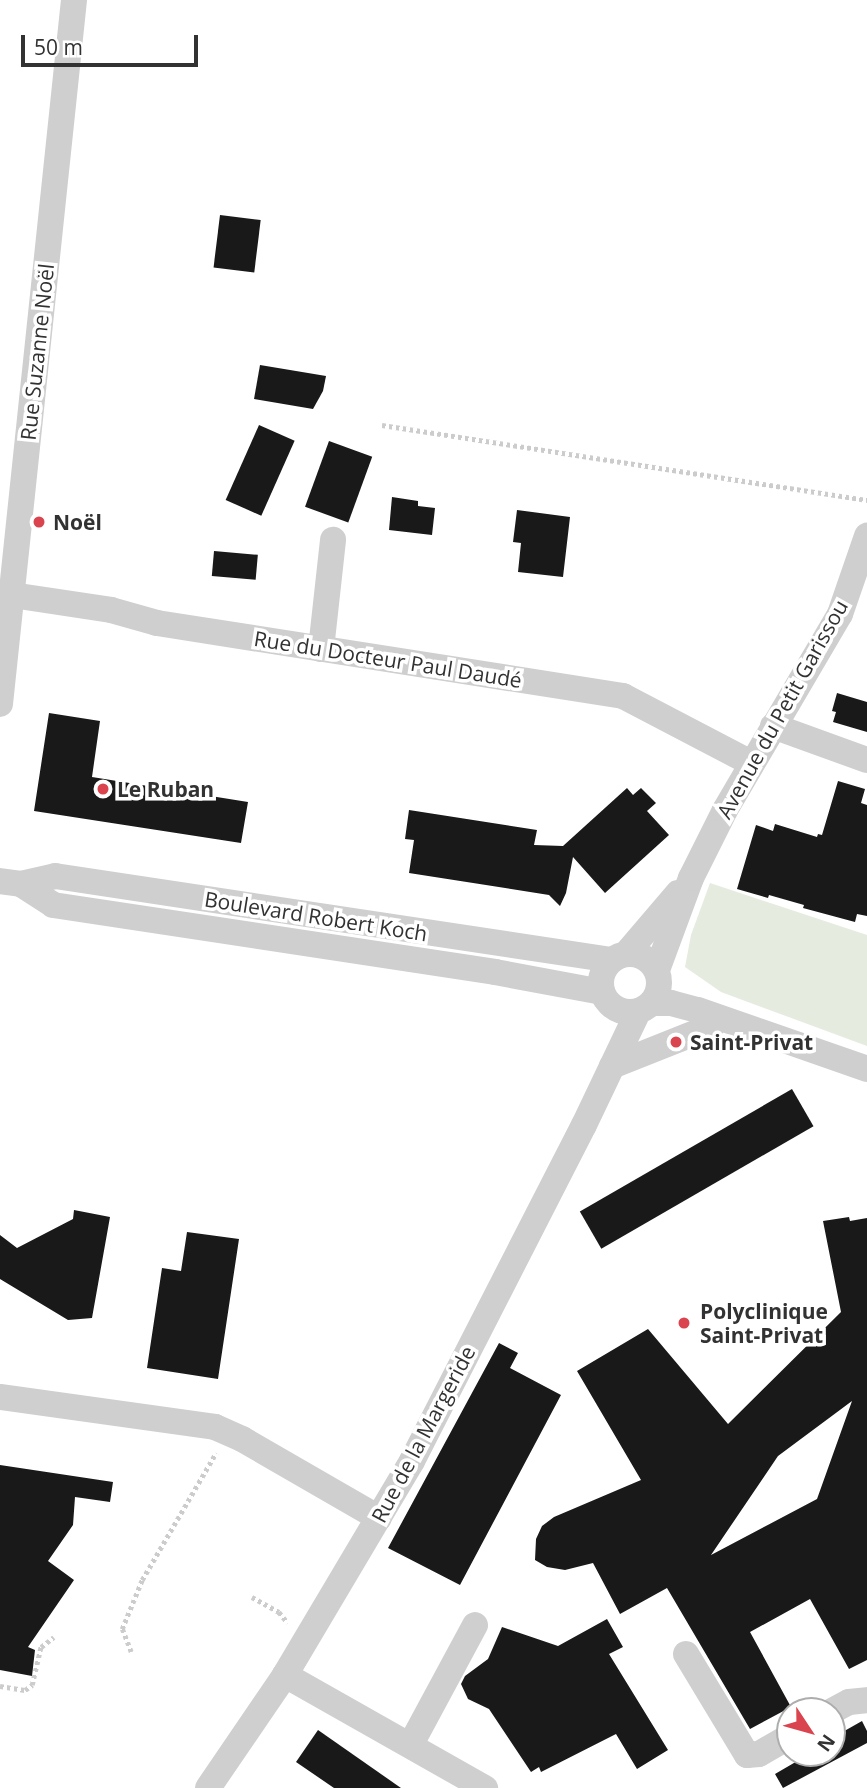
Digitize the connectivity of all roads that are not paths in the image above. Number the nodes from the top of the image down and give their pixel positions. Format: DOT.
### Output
graph roads {
  1 [pos="74,0"];
  2 [pos="867,536"];
  3 [pos="333,540"];
  4 [pos="12,595"];
  5 [pos="321,649"];
  6 [pos="0,704"];
  7 [pos="773,726"];
  8 [pos="867,760"];
  9 [pos="751,763"];
  10 [pos="691,878"];
  11 [pos="10,883"];
  12 [pos="619,957"];
  13 [pos="637,994"];
  14 [pos="709,1014"];
  15 [pos="612,1066"];
  16 [pos="867,1069"];
  17 [pos="0,1397"];
  18 [pos="379,1518"];
  19 [pos="475,1625"];
  20 [pos="686,1654"];
  21 [pos="285,1675"];
  22 [pos="867,1700"];
  23 [pos="846,1704"];
  24 [pos="411,1744"];
  25 [pos="776,1744"];
  26 [pos="208,1788"];
  27 [pos="485,1788"];
  1 -- 4 [label="street, Rue Suzanne Noël"];
  2 -- 7 [label="street, Avenue du Petit Garissou"];
  3 -- 5 [label="street"];
  4 -- 5 [label="street, Rue du Docteur Paul Daudé"];
  4 -- 6 [label="street, Rue Suzanne Noël"];
  5 -- 9 [label="street, Rue du Docteur Paul Daudé"];
  7 -- 8 [label="street"];
  7 -- 9 [label="street, Avenue du Petit Garissou"];
  9 -- 10 [label="street, Avenue du Petit Garissou"];
  10 -- 12 [label="street, Avenue du Petit Garissou"];
  10 -- 13 [label="street, Avenue du Petit Garissou"];
  11 -- 12 [label="street, Boulevard Robert Koch"];
  11 -- 13 [label="street, Boulevard Robert Koch"];
  12 -- 13 [label="street, Boulevard Robert Koch"];
  12 -- 13 [label="street"];
  13 -- 14 [label="street, Boulevard Robert Koch"];
  13 -- 15 [label="street, Rue de la Margeride"];
  14 -- 15 [label="street"];
  14 -- 16 [label="street, Boulevard Robert Koch"];
  15 -- 18 [label="street, Rue de la Margeride"];
  17 -- 18 [label="street"];
  18 -- 21 [label="street, Rue de la Margeride"];
  19 -- 24 [label="street"];
  20 -- 25 [label="street"];
  21 -- 24 [label="street"];
  21 -- 26 [label="street, Rue de la Margeride"];
  22 -- 23 [label="street"];
  24 -- 27 [label="street"];
}
